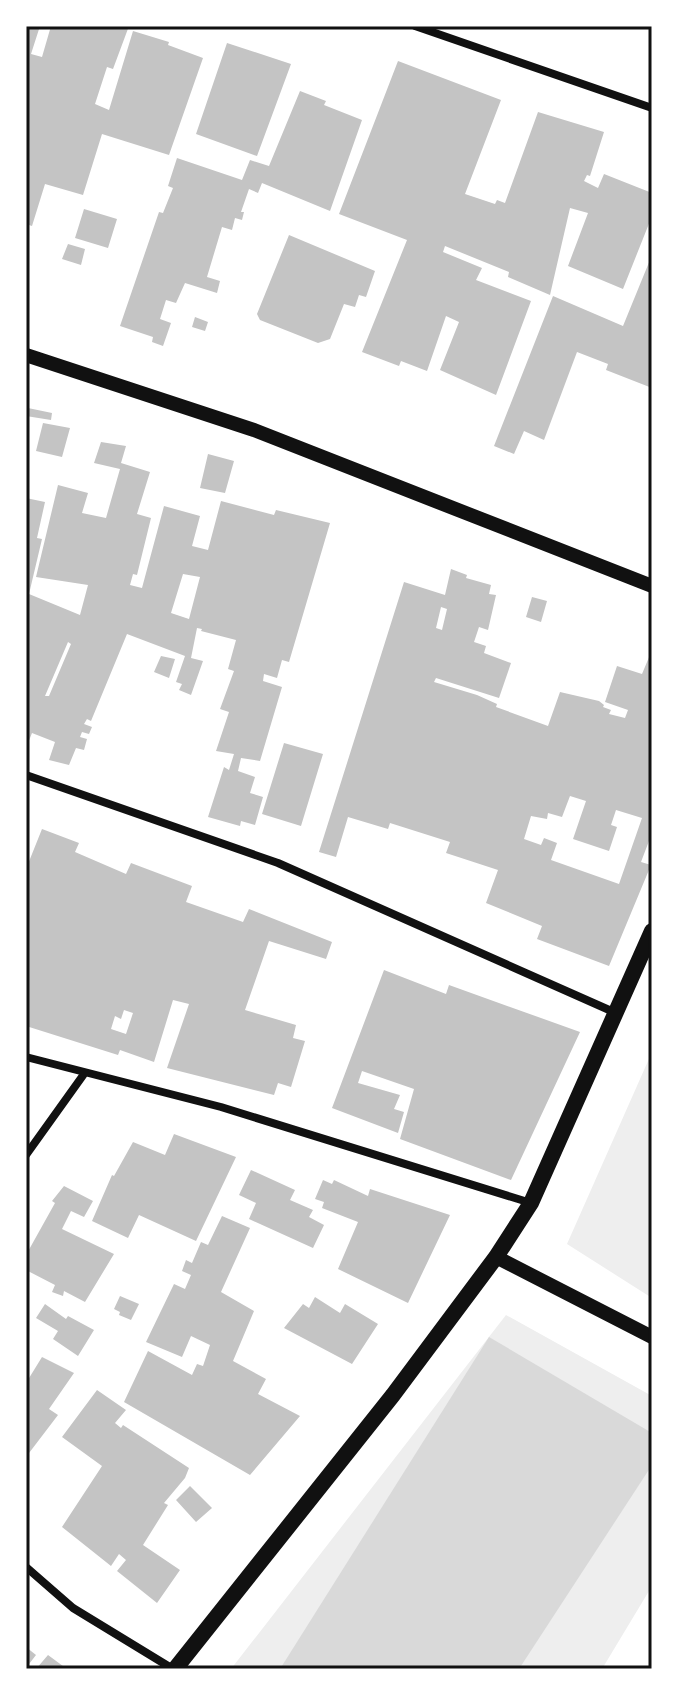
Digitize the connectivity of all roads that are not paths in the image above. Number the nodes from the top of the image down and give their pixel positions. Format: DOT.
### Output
graph roads {
  1 [pos="415,26"];
  2 [pos="652,108"];
  3 [pos="26,355"];
  4 [pos="652,586"];
  5 [pos="26,775"];
  6 [pos="652,931"];
  7 [pos="616,1013"];
  8 [pos="26,1057"];
  9 [pos="84,1074"];
  10 [pos="26,1155"];
  11 [pos="531,1203"];
  12 [pos="496,1257"];
  13 [pos="652,1337"];
  14 [pos="26,1567"];
  15 [pos="174,1669"];
  1 -- 2 [label="street"];
  3 -- 4 [label="street"];
  5 -- 7 [label="street"];
  6 -- 7 [label="main road"];
  7 -- 11 [label="main road"];
  8 -- 9 [label="street"];
  9 -- 10 [label="street"];
  9 -- 11 [label="street"];
  11 -- 12 [label="main road"];
  12 -- 13 [label="street"];
  12 -- 15 [label="main road"];
  14 -- 15 [label="street"];
}
